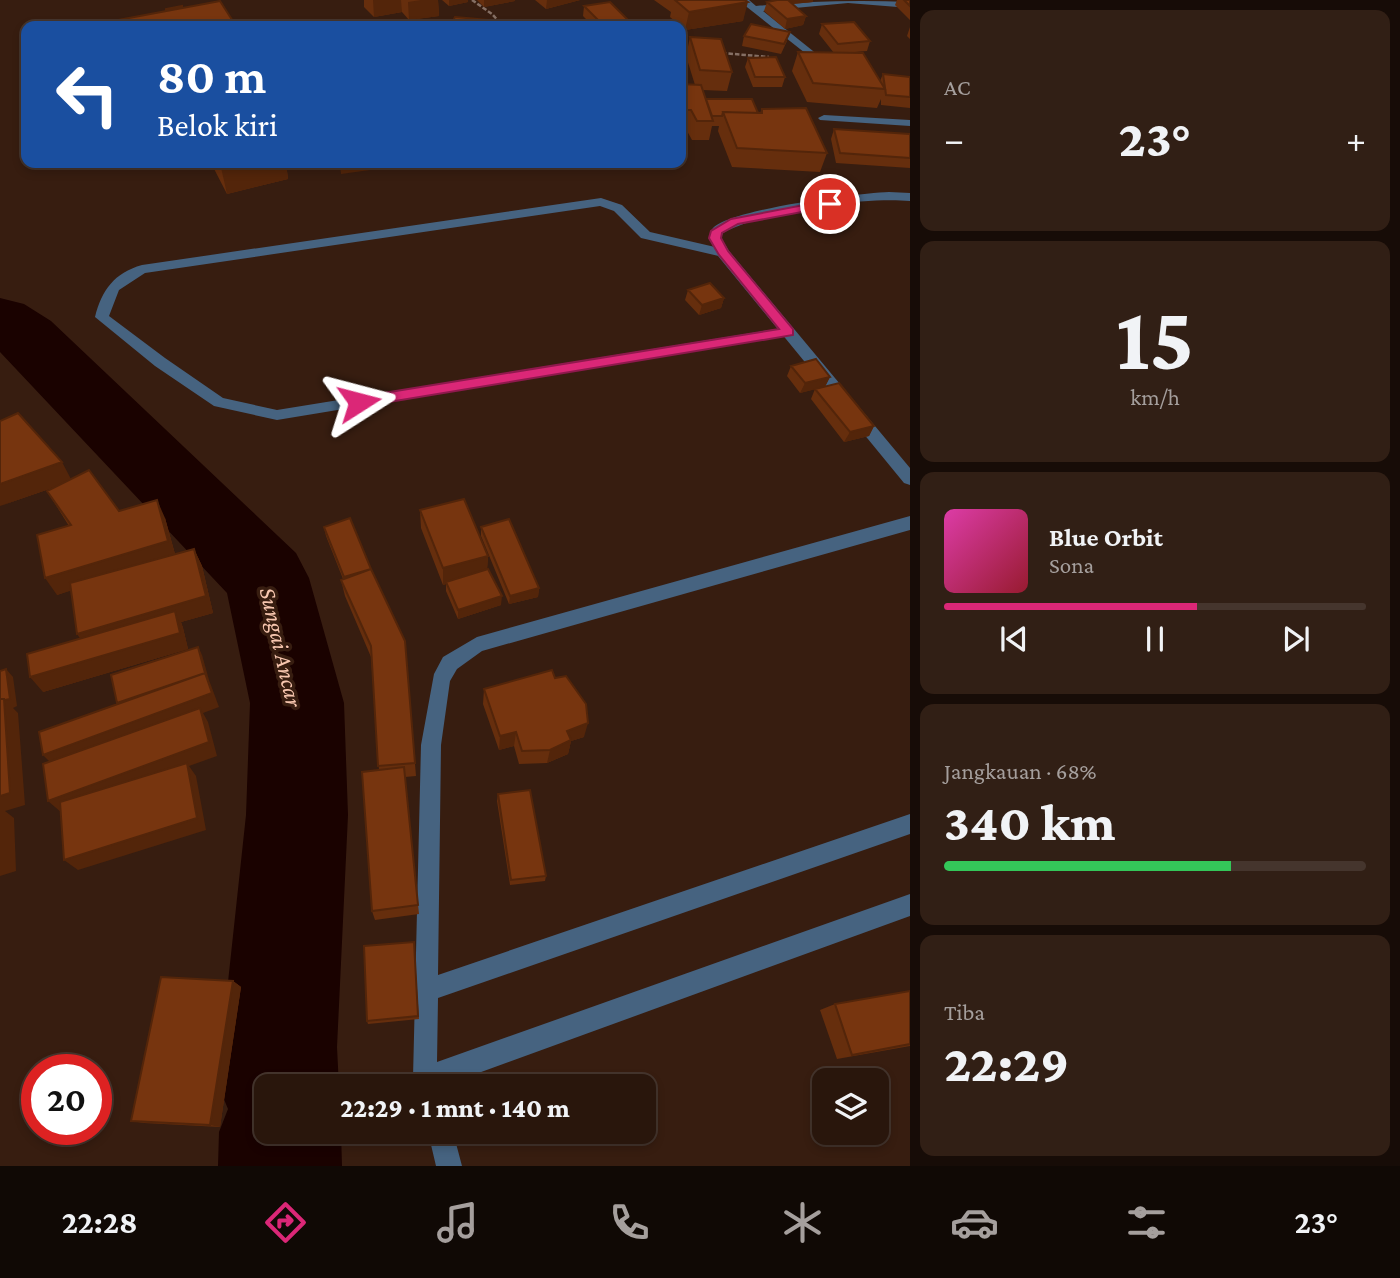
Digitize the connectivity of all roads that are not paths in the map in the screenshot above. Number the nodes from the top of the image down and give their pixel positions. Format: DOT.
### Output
graph roads {
  1 [pos="743,0"];
  2 [pos="910,5"];
  3 [pos="754,9"];
  4 [pos="819,61"];
  5 [pos="824,118"];
  6 [pos="910,123"];
  7 [pos="910,197"];
  8 [pos="723,253"];
  9 [pos="788,332"];
  10 [pos="910,479"];
  11 [pos="910,523"];
  12 [pos="910,824"];
  13 [pos="910,905"];
  14 [pos="426,991"];
  15 [pos="427,1074"];
  16 [pos="449,1074"];
  17 [pos="443,1144"];
  18 [pos="449,1166"];
  1 -- 3 [label="street"];
  2 -- 3 [label="street"];
  3 -- 4 [label="street"];
  5 -- 6 [label="street"];
  7 -- 8 [label="street"];
  8 -- 9 [label="street"];
  8 -- 9 [label="street"];
  9 -- 10 [label="street"];
  11 -- 14 [label="street"];
  12 -- 14 [label="street"];
  13 -- 16 [label="street"];
  14 -- 15 [label="street"];
  17 -- 18 [label="street"];
}
